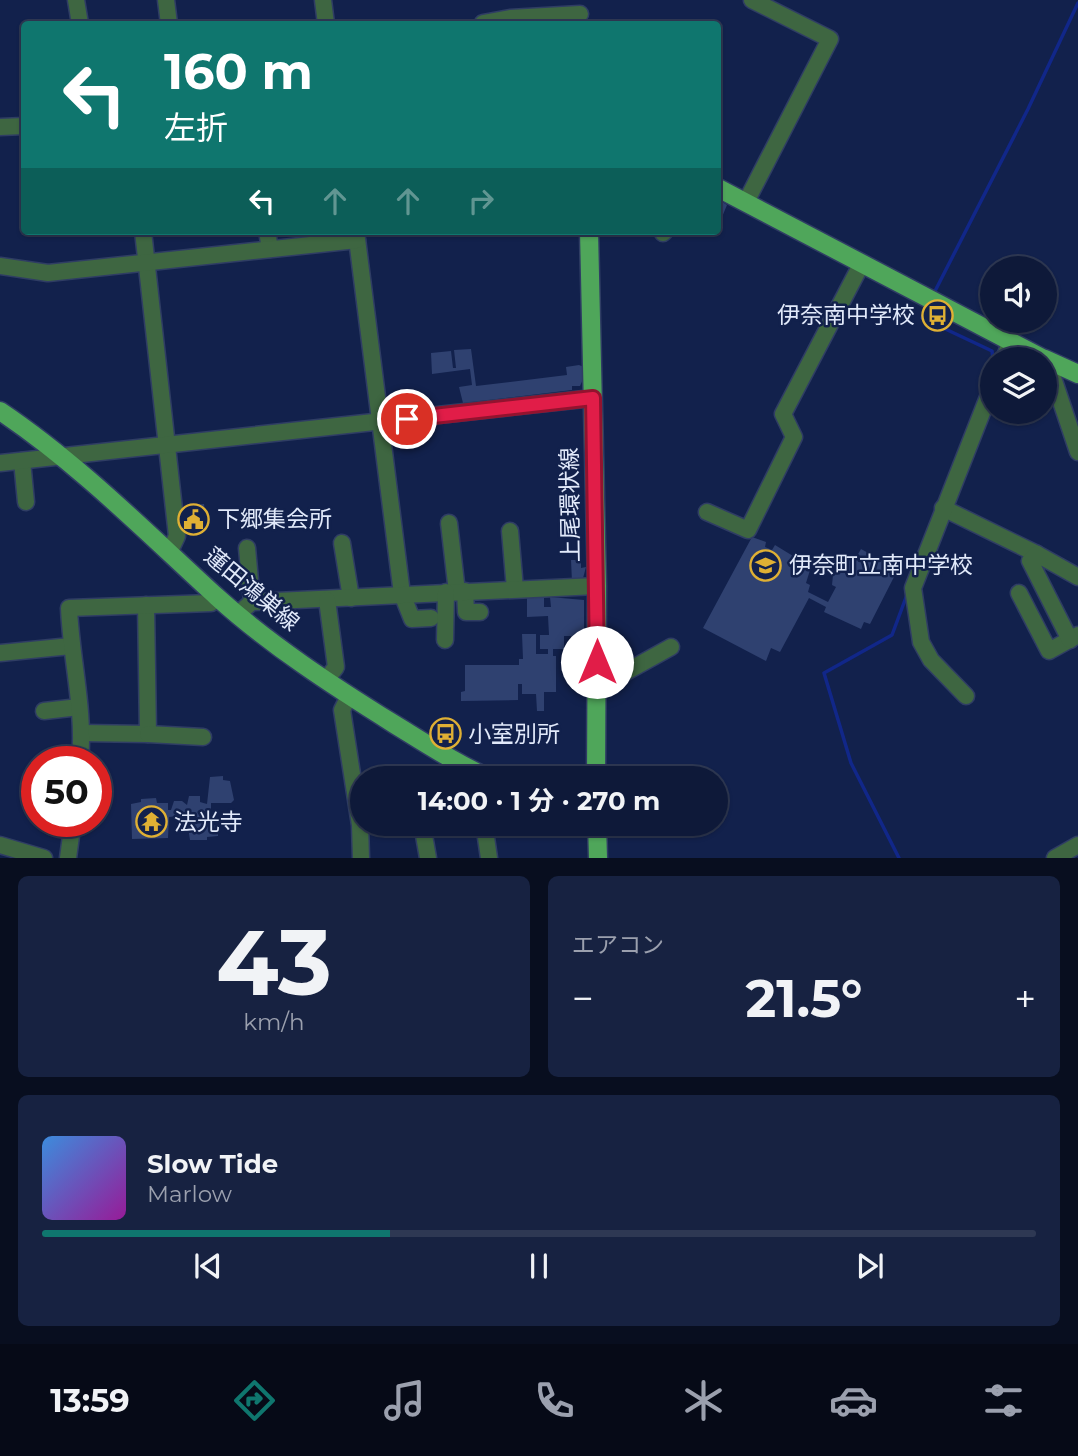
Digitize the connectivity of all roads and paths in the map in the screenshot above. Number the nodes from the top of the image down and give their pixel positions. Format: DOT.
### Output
graph roads {
  1 [pos="76,0"];
  2 [pos="166,0"];
  3 [pos="323,0"];
  4 [pos="752,0"];
  5 [pos="580,13"];
  6 [pos="80,21"];
  7 [pos="169,21"];
  8 [pos="326,21"];
  9 [pos="494,21"];
  10 [pos="21,126"];
  11 [pos="0,127"];
  12 [pos="721,190"];
  13 [pos="746,202"];
  14 [pos="144,235"];
  15 [pos="268,235"];
  16 [pos="356,235"];
  17 [pos="589,235"];
  18 [pos="270,249"];
  19 [pos="147,262"];
  20 [pos="862,263"];
  21 [pos="0,266"];
  22 [pos="1011,341"];
  23 [pos="1009,347"];
  24 [pos="1022,347"];
  25 [pos="1057,364"];
  26 [pos="1078,374"];
  27 [pos="1057,393"];
  28 [pos="593,398"];
  29 [pos="0,411"];
  30 [pos="980,417"];
  31 [pos="380,422"];
  32 [pos="166,447"];
  33 [pos="1078,452"];
  34 [pos="59,456"];
  35 [pos="22,461"];
  36 [pos="0,463"];
  37 [pos="26,502"];
  38 [pos="943,508"];
  39 [pos="707,512"];
  40 [pos="449,523"];
  41 [pos="510,531"];
  42 [pos="342,543"];
  43 [pos="247,548"];
  44 [pos="170,551"];
  45 [pos="1037,554"];
  46 [pos="1078,576"];
  47 [pos="597,586"];
  48 [pos="515,589"];
  49 [pos="456,592"];
  50 [pos="1019,593"];
  51 [pos="402,594"];
  52 [pos="218,597"];
  53 [pos="351,598"];
  54 [pos="327,600"];
  55 [pos="252,602"];
  56 [pos="146,605"];
  57 [pos="480,612"];
  58 [pos="238,614"];
  59 [pos="431,618"];
  60 [pos="1074,637"];
  61 [pos="445,640"];
  62 [pos="71,646"];
  63 [pos="671,648"];
  64 [pos="0,653"];
  65 [pos="326,680"];
  66 [pos="597,688"];
  67 [pos="349,696"];
  68 [pos="967,696"];
  69 [pos="79,707"];
  70 [pos="44,711"];
  71 [pos="83,733"];
  72 [pos="148,734"];
  73 [pos="203,737"];
  74 [pos="82,746"];
  75 [pos="352,766"];
  76 [pos="466,766"];
  77 [pos="596,766"];
  78 [pos="362,836"];
  79 [pos="424,836"];
  80 [pos="486,836"];
  81 [pos="597,836"];
  82 [pos="71,837"];
  83 [pos="0,845"];
  84 [pos="1078,845"];
  85 [pos="44,858"];
  86 [pos="68,858"];
  87 [pos="360,858"];
  88 [pos="428,858"];
  89 [pos="489,858"];
  90 [pos="598,858"];
  91 [pos="1055,858"];
  1 -- 6 [label="street"];
  2 -- 7 [label="street"];
  3 -- 8 [label="street"];
  4 -- 13 [label="street"];
  5 -- 9 [label="street"];
  10 -- 11 [label="street"];
  12 -- 13 [label="main road"];
  13 -- 20 [label="main road"];
  14 -- 19 [label="street"];
  15 -- 18 [label="street"];
  16 -- 18 [label="street"];
  16 -- 31 [label="street"];
  17 -- 28 [label="main road, 上尾環状線"];
  18 -- 19 [label="street"];
  19 -- 21 [label="street"];
  19 -- 32 [label="street"];
  20 -- 22 [label="main road"];
  20 -- 39 [label="street"];
  22 -- 23 [label="street"];
  22 -- 24 [label="main road"];
  25 -- 26 [label="main road"];
  27 -- 33 [label="street"];
  28 -- 31 [label="street"];
  28 -- 47 [label="main road, 上尾環状線"];
  29 -- 34 [label="main road, 蓮田鴻巣線"];
  30 -- 38 [label="street"];
  31 -- 32 [label="street"];
  31 -- 51 [label="street"];
  32 -- 34 [label="street"];
  32 -- 44 [label="street"];
  34 -- 35 [label="street"];
  34 -- 44 [label="main road, 蓮田鴻巣線"];
  35 -- 36 [label="street"];
  35 -- 37 [label="street"];
  38 -- 45 [label="street"];
  38 -- 68 [label="street"];
  40 -- 49 [label="street"];
  41 -- 48 [label="street"];
  42 -- 53 [label="street"];
  43 -- 55 [label="street"];
  44 -- 52 [label="main road, 蓮田鴻巣線"];
  45 -- 46 [label="street"];
  45 -- 60 [label="street"];
  47 -- 48 [label="street"];
  47 -- 66 [label="main road, 上尾環状線"];
  48 -- 49 [label="street"];
  49 -- 51 [label="street"];
  49 -- 57 [label="street"];
  49 -- 61 [label="street"];
  50 -- 60 [label="street"];
  51 -- 53 [label="street"];
  51 -- 59 [label="street"];
  52 -- 56 [label="street"];
  52 -- 58 [label="main road, 蓮田鴻巣線"];
  53 -- 54 [label="street"];
  54 -- 55 [label="street"];
  54 -- 65 [label="street"];
  55 -- 58 [label="street"];
  56 -- 62 [label="street"];
  56 -- 72 [label="street"];
  58 -- 65 [label="main road, 蓮田鴻巣線"];
  62 -- 64 [label="street"];
  62 -- 69 [label="street"];
  63 -- 66 [label="street"];
  65 -- 67 [label="main road, 蓮田鴻巣線"];
  66 -- 77 [label="main road, 上尾環状線"];
  67 -- 75 [label="street"];
  67 -- 76 [label="main road, 蓮田鴻巣線"];
  69 -- 70 [label="street"];
  69 -- 71 [label="street"];
  71 -- 72 [label="street"];
  71 -- 74 [label="street"];
  72 -- 73 [label="street"];
  78 -- 87 [label="street"];
  79 -- 88 [label="street"];
  80 -- 89 [label="street"];
  81 -- 90 [label="main road"];
  82 -- 86 [label="street"];
  83 -- 85 [label="street"];
  84 -- 91 [label="street"];
}
